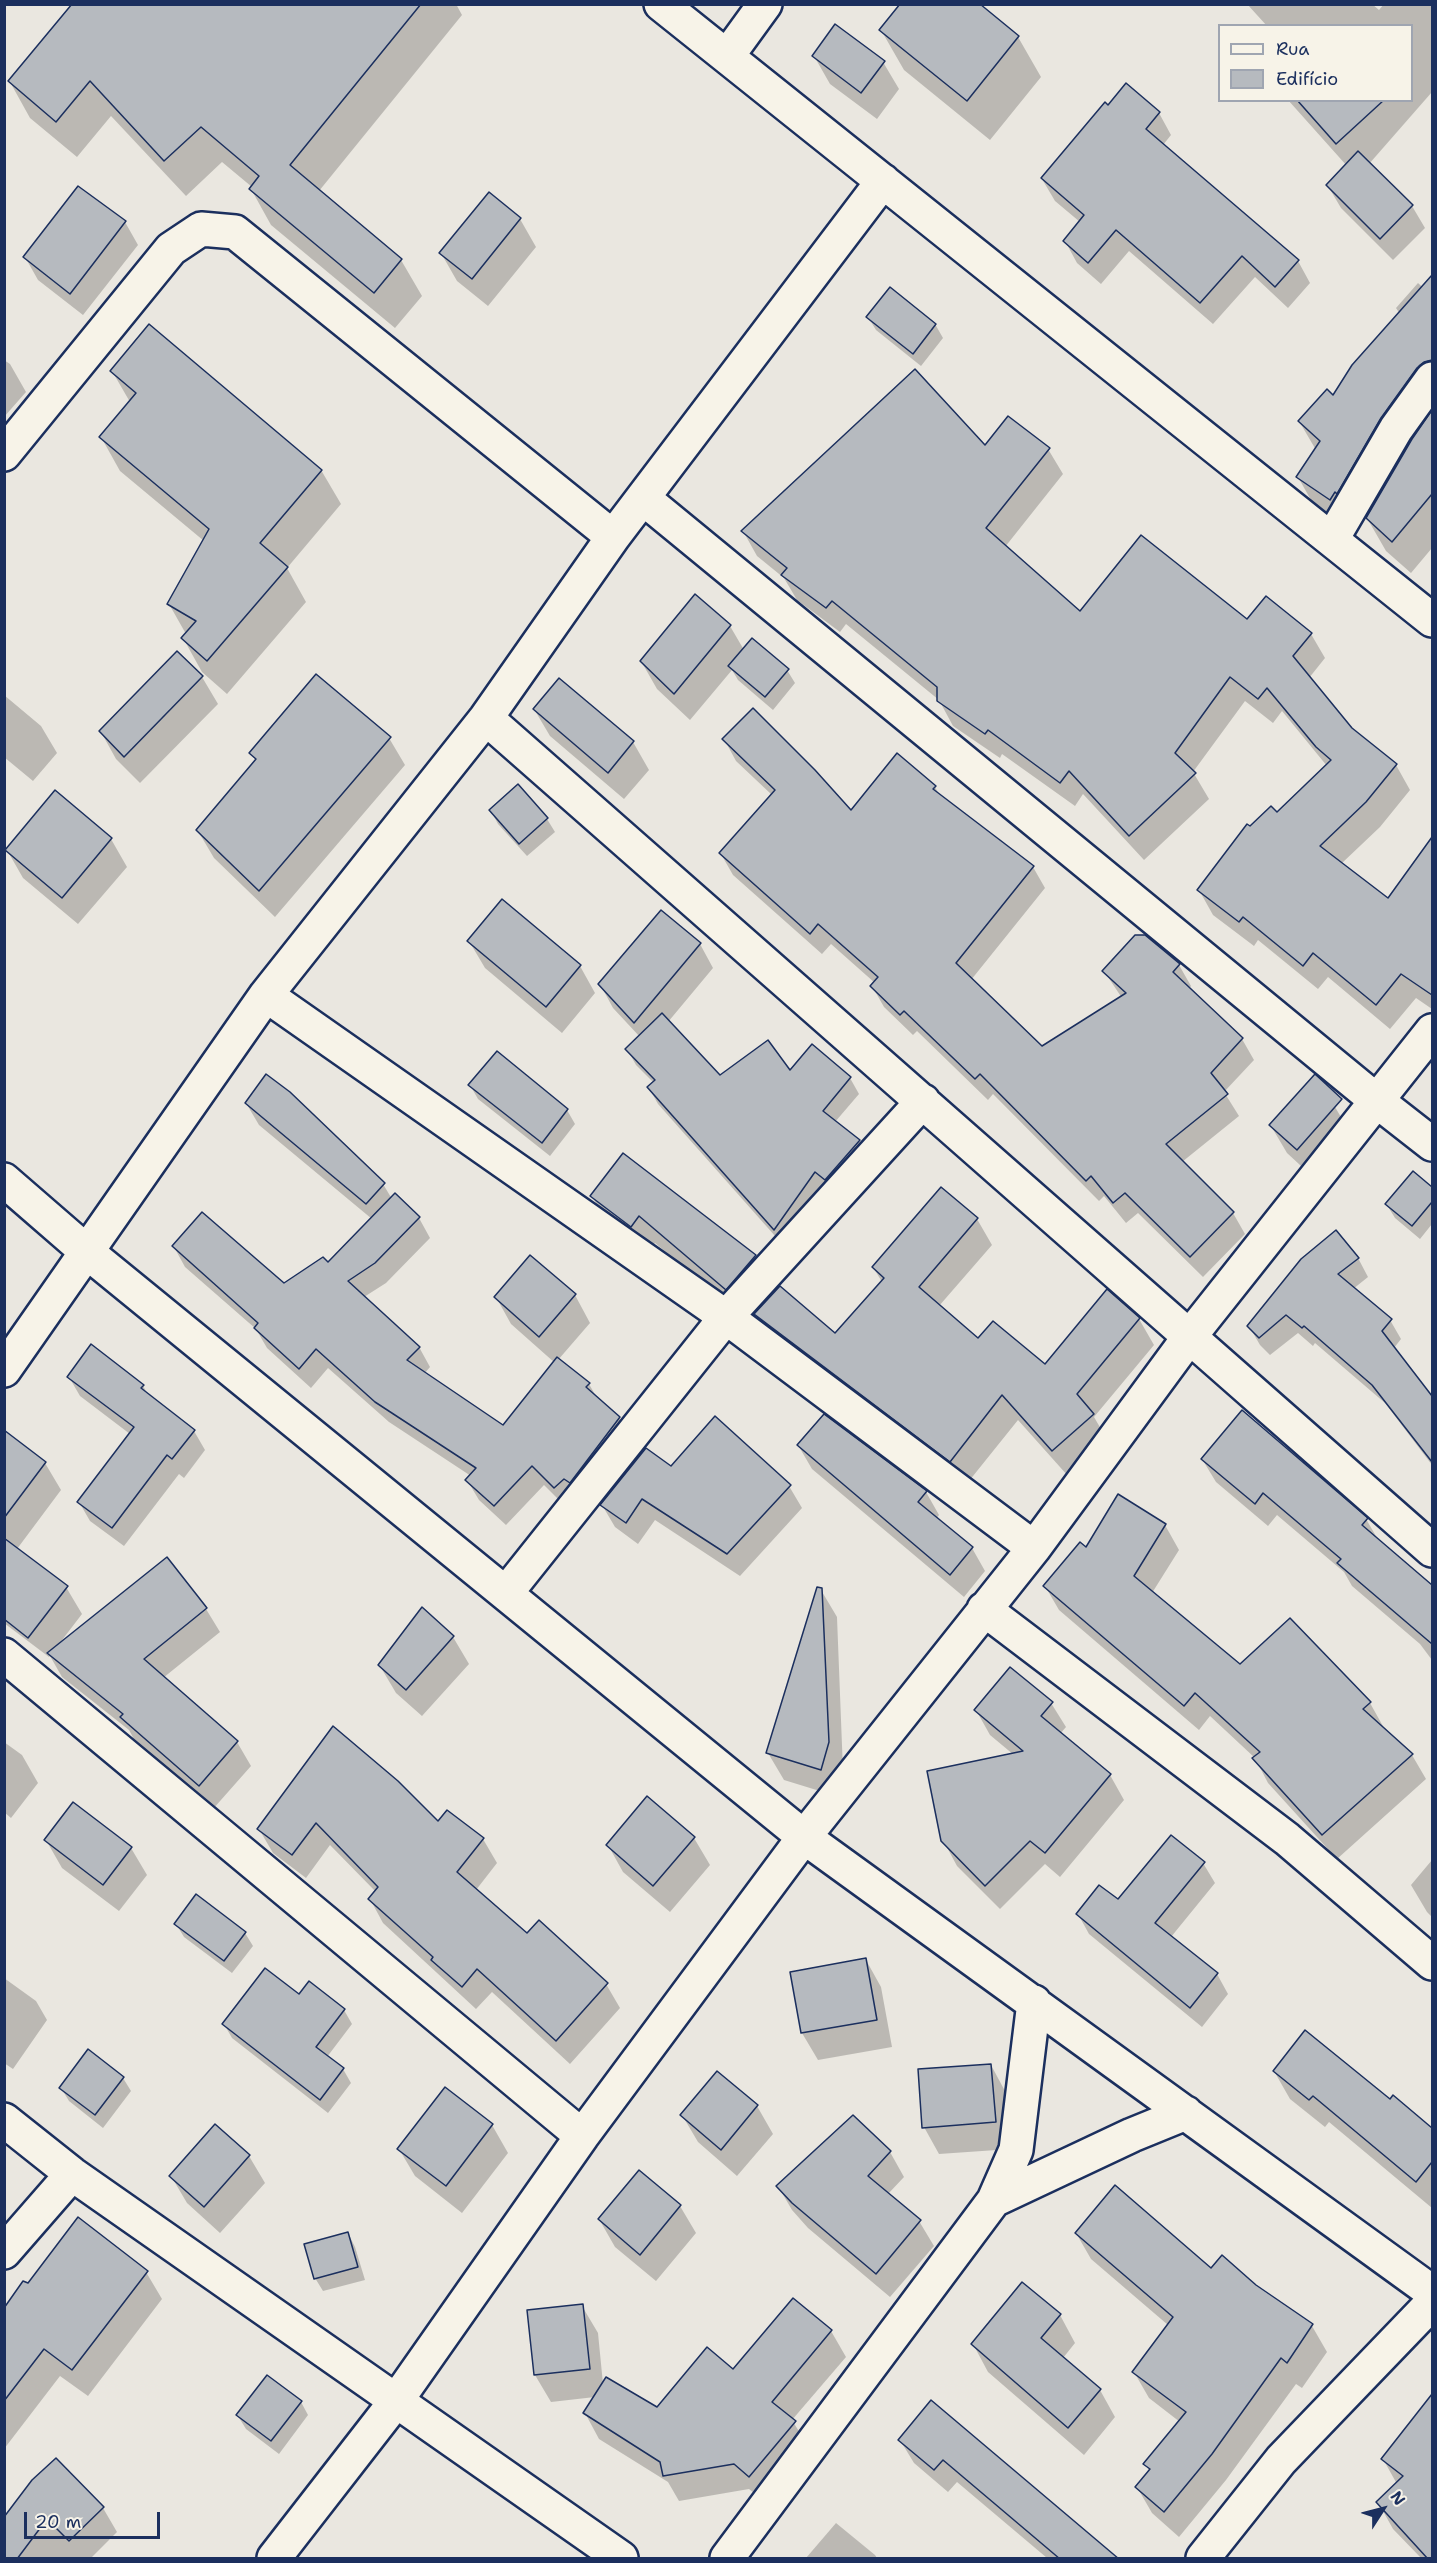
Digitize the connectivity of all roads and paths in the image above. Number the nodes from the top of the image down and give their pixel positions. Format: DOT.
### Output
graph roads {
  1 [pos="661,4"];
  2 [pos="765,4"];
  3 [pos="728,56"];
  4 [pos="883,181"];
  5 [pos="1432,379"];
  6 [pos="4,454"];
  7 [pos="643,498"];
  8 [pos="613,537"];
  9 [pos="1332,539"];
  10 [pos="1432,620"];
  11 [pos="486,718"];
  12 [pos="267,995"];
  13 [pos="1432,1031"];
  14 [pos="923,1101"];
  15 [pos="1377,1101"];
  16 [pos="1432,1144"];
  17 [pos="4,1180"];
  18 [pos="87,1252"];
  19 [pos="726,1317"];
  20 [pos="1190,1336"];
  21 [pos="4,1370"];
  22 [pos="1034,1548"];
  23 [pos="1432,1550"];
  24 [pos="506,1593"];
  25 [pos="984,1610"];
  26 [pos="4,1655"];
  27 [pos="804,1837"];
  28 [pos="1432,1962"];
  29 [pos="1034,2002"];
  30 [pos="1186,2113"];
  31 [pos="4,2120"];
  32 [pos="582,2136"];
  33 [pos="72,2174"];
  34 [pos="994,2199"];
  35 [pos="4,2252"];
  36 [pos="1432,2292"];
  37 [pos="1432,2303"];
  38 [pos="396,2401"];
  39 [pos="274,2559"];
  40 [pos="621,2559"];
  41 [pos="728,2559"];
  42 [pos="1203,2559"];
  1 -- 3 [label="street"];
  2 -- 3 [label="street"];
  3 -- 4 [label="street"];
  4 -- 7 [label="street"];
  4 -- 9 [label="street"];
  5 -- 9 [label="street"];
  6 -- 8 [label="street"];
  7 -- 8 [label="street"];
  7 -- 15 [label="street"];
  8 -- 11 [label="street"];
  9 -- 10 [label="street"];
  11 -- 12 [label="street"];
  11 -- 14 [label="street"];
  12 -- 18 [label="street"];
  12 -- 19 [label="street"];
  13 -- 15 [label="street"];
  14 -- 19 [label="street"];
  14 -- 20 [label="street"];
  15 -- 16 [label="street"];
  15 -- 20 [label="street"];
  17 -- 18 [label="street"];
  18 -- 21 [label="street"];
  18 -- 24 [label="street"];
  19 -- 22 [label="street"];
  19 -- 24 [label="street"];
  20 -- 22 [label="street"];
  20 -- 23 [label="street"];
  22 -- 25 [label="street"];
  24 -- 27 [label="street"];
  25 -- 27 [label="street"];
  25 -- 28 [label="street"];
  26 -- 32 [label="street"];
  27 -- 29 [label="street"];
  27 -- 32 [label="street"];
  29 -- 30 [label="street"];
  29 -- 34 [label="street"];
  30 -- 34 [label="street"];
  30 -- 36 [label="street"];
  31 -- 33 [label="street"];
  32 -- 38 [label="street"];
  33 -- 35 [label="street"];
  33 -- 38 [label="street"];
  34 -- 41 [label="street"];
  37 -- 42 [label="street"];
  38 -- 39 [label="street"];
  38 -- 40 [label="street"];
}
